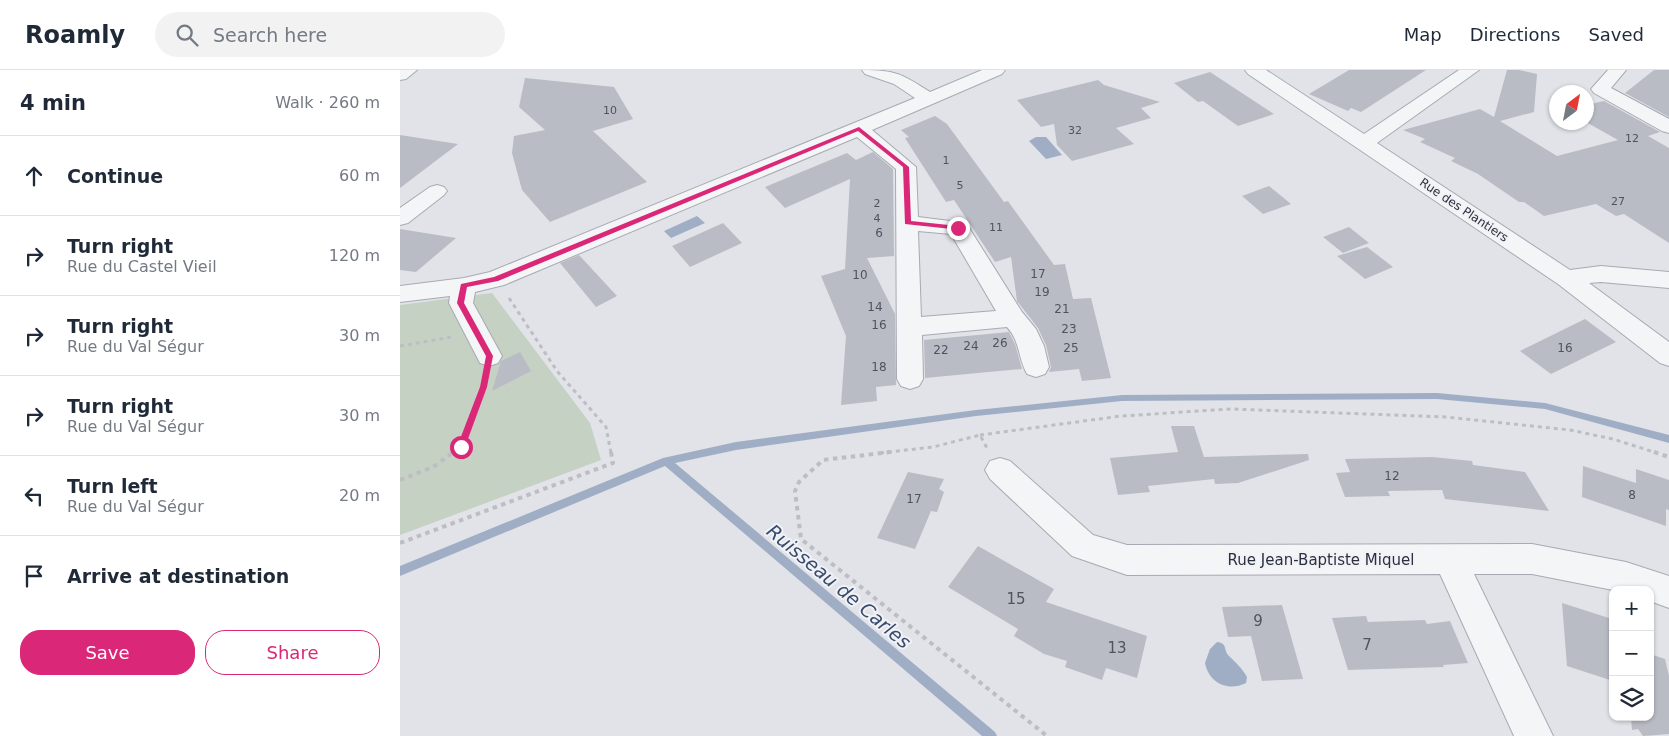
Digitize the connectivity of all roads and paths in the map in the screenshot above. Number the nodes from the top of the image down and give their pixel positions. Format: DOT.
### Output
graph roads {
  1 [pos="408,70"];
  2 [pos="871,70"];
  3 [pos="996,70"];
  4 [pos="1254,70"];
  5 [pos="1470,70"];
  6 [pos="1617,70"];
  7 [pos="400,75"];
  8 [pos="927,98"];
  9 [pos="1669,127"];
  10 [pos="859,129"];
  11 [pos="1364,144"];
  12 [pos="437,191"];
  13 [pos="400,218"];
  14 [pos="908,223"];
  15 [pos="1566,278"];
  16 [pos="496,279"];
  17 [pos="1669,280"];
  18 [pos="464,286"];
  19 [pos="400,294"];
  20 [pos="1013,318"];
  21 [pos="910,327"];
  22 [pos="475,329"];
  23 [pos="400,346"];
  24 [pos="489,356"];
  25 [pos="1669,356"];
  26 [pos="1036,367"];
  27 [pos="910,379"];
  28 [pos="980,435"];
  29 [pos="1669,457"];
  30 [pos="1000,470"];
  31 [pos="400,480"];
  32 [pos="400,543"];
  33 [pos="1450,560"];
  34 [pos="1669,592"];
  35 [pos="1047,736"];
  36 [pos="1534,736"];
  1 -- 7 [label="street"];
  2 -- 8 [label="street"];
  3 -- 8 [label="street"];
  4 -- 11 [label="street, Rue des Plantiers"];
  5 -- 11 [label="street"];
  6 -- 9 [label="street"];
  8 -- 10 [label="street"];
  10 -- 14 [label="street"];
  10 -- 16 [label="street"];
  11 -- 15 [label="street, Rue des Plantiers"];
  12 -- 13 [label="street"];
  14 -- 20 [label="street"];
  14 -- 21 [label="street"];
  15 -- 17 [label="street"];
  15 -- 25 [label="street, Rue des Plantiers"];
  16 -- 18 [label="street"];
  16 -- 32 [label="path"];
  18 -- 19 [label="street"];
  18 -- 22 [label="street"];
  20 -- 21 [label="street"];
  20 -- 26 [label="street"];
  21 -- 27 [label="street"];
  22 -- 23 [label="path"];
  22 -- 24 [label="street"];
  24 -- 31 [label="path"];
  28 -- 29 [label="path"];
  28 -- 30 [label="path"];
  28 -- 35 [label="path"];
  30 -- 33 [label="street, Rue Jean-Baptiste Miquel"];
  33 -- 34 [label="street, Rue Jean-Baptiste Miquel"];
  33 -- 36 [label="street"];
}
